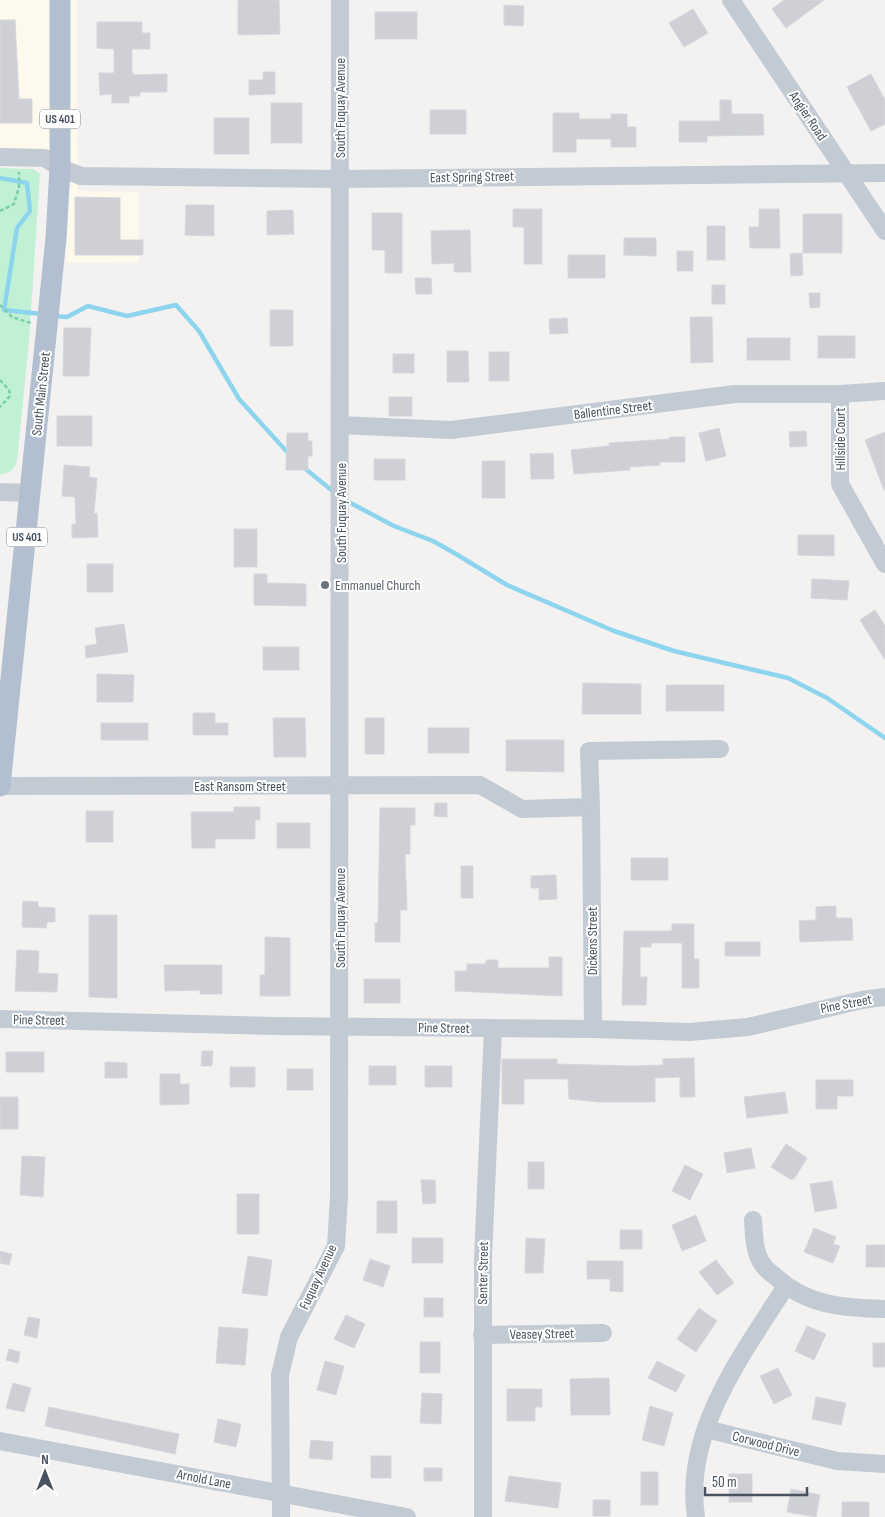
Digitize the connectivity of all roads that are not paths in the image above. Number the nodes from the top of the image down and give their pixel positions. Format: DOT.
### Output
graph roads {
  1 [pos="60,0"];
  2 [pos="340,0"];
  3 [pos="731,0"];
  4 [pos="0,157"];
  5 [pos="60,168"];
  6 [pos="846,173"];
  7 [pos="885,173"];
  8 [pos="340,179"];
  9 [pos="885,231"];
  10 [pos="885,391"];
  11 [pos="840,394"];
  12 [pos="340,426"];
  13 [pos="0,492"];
  14 [pos="31,493"];
  15 [pos="885,564"];
  16 [pos="720,749"];
  17 [pos="0,786"];
  18 [pos="341,786"];
  19 [pos="591,808"];
  20 [pos="885,997"];
  21 [pos="0,1020"];
  22 [pos="340,1026"];
  23 [pos="493,1029"];
  24 [pos="593,1029"];
  25 [pos="753,1220"];
  26 [pos="786,1286"];
  27 [pos="885,1309"];
  28 [pos="603,1333"];
  29 [pos="482,1335"];
  30 [pos="706,1429"];
  31 [pos="0,1441"];
  32 [pos="885,1464"];
  33 [pos="281,1493"];
  34 [pos="281,1517"];
  35 [pos="407,1517"];
  36 [pos="484,1517"];
  37 [pos="696,1517"];
  1 -- 5 [label="main road, South Main Street / US 401"];
  2 -- 8 [label="street, South Fuquay Avenue"];
  3 -- 6 [label="street, Angier Road"];
  4 -- 5 [label="street, East Spring Street"];
  5 -- 8 [label="street, East Spring Street"];
  5 -- 14 [label="main road, South Main Street / US 401"];
  6 -- 7 [label="street, East Spring Street"];
  6 -- 8 [label="street, East Spring Street"];
  6 -- 9 [label="street, Angier Road"];
  8 -- 12 [label="street, South Fuquay Avenue"];
  10 -- 11 [label="street, Ballentine Street"];
  11 -- 12 [label="street, Ballentine Street"];
  11 -- 15 [label="street, Hillside Court"];
  12 -- 18 [label="street, South Fuquay Avenue"];
  13 -- 14 [label="street"];
  14 -- 17 [label="main road, South Main Street / US 401"];
  16 -- 19 [label="street, Dickens Street"];
  17 -- 18 [label="street, East Ransom Street"];
  18 -- 19 [label="street, East Ransom Street"];
  18 -- 22 [label="street, South Fuquay Avenue"];
  19 -- 24 [label="street, Dickens Street"];
  20 -- 24 [label="street, Pine Street"];
  21 -- 22 [label="street, Pine Street"];
  22 -- 23 [label="street, Pine Street"];
  22 -- 33 [label="street, Fuquay Avenue"];
  23 -- 24 [label="street, Pine Street"];
  23 -- 29 [label="street, Senter Street"];
  25 -- 26 [label="street"];
  26 -- 27 [label="street"];
  26 -- 30 [label="street"];
  28 -- 29 [label="street, Veasey Street"];
  29 -- 36 [label="street, Senter Street"];
  30 -- 32 [label="street, Corwood Drive"];
  30 -- 37 [label="street"];
  31 -- 33 [label="street, Arnold Lane"];
  33 -- 34 [label="street, Fuquay Avenue"];
  33 -- 35 [label="street, Arnold Lane"];
}
